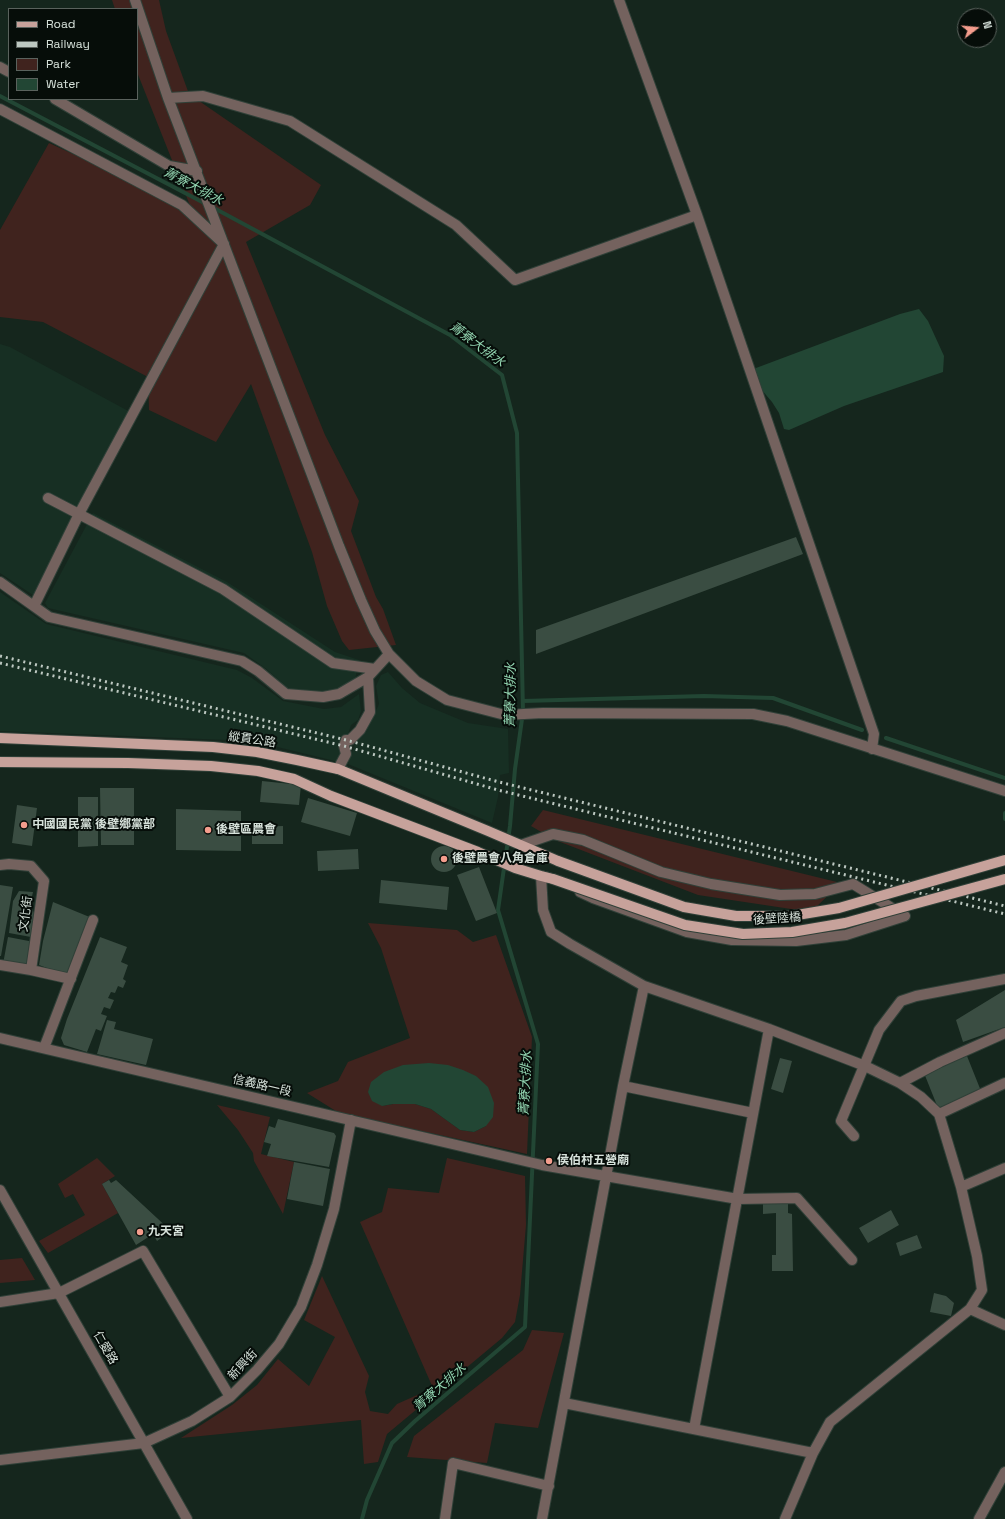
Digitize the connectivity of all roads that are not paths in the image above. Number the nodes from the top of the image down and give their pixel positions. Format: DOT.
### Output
graph roads {
  1 [pos="619,0"];
  2 [pos="138,9"];
  3 [pos="168,98"];
  4 [pos="57,100"];
  5 [pos="0,109"];
  6 [pos="198,176"];
  7 [pos="697,215"];
  8 [pos="224,244"];
  9 [pos="48,498"];
  10 [pos="79,514"];
  11 [pos="0,582"];
  12 [pos="34,606"];
  13 [pos="389,654"];
  14 [pos="375,668"];
  15 [pos="368,677"];
  16 [pos="0,738"];
  17 [pos="127,744"];
  18 [pos="872,749"];
  19 [pos="0,762"];
  20 [pos="128,763"];
  21 [pos="338,769"];
  22 [pos="1005,790"];
  23 [pos="522,845"];
  24 [pos="1005,860"];
  25 [pos="0,865"];
  26 [pos="541,876"];
  27 [pos="1005,880"];
  28 [pos="93,920"];
  29 [pos="0,964"];
  30 [pos="31,970"];
  31 [pos="71,979"];
  32 [pos="1005,979"];
  33 [pos="644,986"];
  34 [pos="769,1030"];
  35 [pos="1005,1033"];
  36 [pos="0,1038"];
  37 [pos="44,1048"];
  38 [pos="865,1066"];
  39 [pos="900,1083"];
  40 [pos="1005,1083"];
  41 [pos="622,1086"];
  42 [pos="753,1113"];
  43 [pos="939,1114"];
  44 [pos="350,1120"];
  45 [pos="854,1136"];
  46 [pos="1005,1168"];
  47 [pos="606,1176"];
  48 [pos="961,1187"];
  49 [pos="0,1190"];
  50 [pos="738,1199"];
  51 [pos="852,1260"];
  52 [pos="59,1293"];
  53 [pos="0,1302"];
  54 [pos="970,1309"];
  55 [pos="1005,1325"];
  56 [pos="230,1397"];
  57 [pos="564,1403"];
  58 [pos="694,1429"];
  59 [pos="144,1443"];
  60 [pos="813,1453"];
  61 [pos="0,1460"];
  62 [pos="1005,1472"];
  63 [pos="548,1486"];
  64 [pos="187,1519"];
  65 [pos="445,1519"];
  66 [pos="542,1519"];
  67 [pos="785,1519"];
  68 [pos="980,1519"];
  1 -- 7 [label="street"];
  2 -- 3 [label="street"];
  3 -- 6 [label="street"];
  3 -- 7 [label="street"];
  4 -- 6 [label="street"];
  5 -- 8 [label="street"];
  6 -- 8 [label="street"];
  7 -- 18 [label="street"];
  8 -- 10 [label="street"];
  8 -- 13 [label="street"];
  9 -- 10 [label="street"];
  10 -- 12 [label="street"];
  10 -- 14 [label="street"];
  11 -- 12 [label="street"];
  12 -- 15 [label="street"];
  13 -- 14 [label="street"];
  13 -- 18 [label="street"];
  14 -- 15 [label="street"];
  15 -- 21 [label="street"];
  16 -- 17 [label="main road, 縱貫公路"];
  17 -- 20 [label="main road"];
  17 -- 21 [label="main road, 縱貫公路"];
  18 -- 22 [label="street"];
  19 -- 20 [label="main road"];
  20 -- 26 [label="main road"];
  21 -- 23 [label="main road, 縱貫公路"];
  23 -- 24 [label="main road, 後壁陸橋, bridge"];
  23 -- 26 [label="street"];
  25 -- 30 [label="street, 文化街"];
  26 -- 27 [label="main road, 後壁陸橋, bridge"];
  26 -- 33 [label="street"];
  28 -- 31 [label="street"];
  29 -- 30 [label="street"];
  30 -- 31 [label="street"];
  31 -- 37 [label="street"];
  32 -- 38 [label="street"];
  33 -- 34 [label="street"];
  33 -- 41 [label="street"];
  34 -- 38 [label="street"];
  34 -- 42 [label="street"];
  35 -- 39 [label="street"];
  36 -- 37 [label="street, 信義路一段"];
  37 -- 44 [label="street, 信義路一段"];
  38 -- 39 [label="street"];
  38 -- 45 [label="street"];
  39 -- 43 [label="street"];
  40 -- 43 [label="street"];
  41 -- 42 [label="street"];
  41 -- 47 [label="street"];
  42 -- 50 [label="street"];
  43 -- 48 [label="street"];
  44 -- 47 [label="street, 信義路一段"];
  44 -- 56 [label="street, 新興街"];
  46 -- 48 [label="street"];
  47 -- 50 [label="street, 信義路一段"];
  47 -- 57 [label="street"];
  48 -- 54 [label="street"];
  49 -- 52 [label="street, 仁愛路"];
  50 -- 51 [label="street, 信義路一段"];
  50 -- 58 [label="street"];
  52 -- 53 [label="street"];
  52 -- 56 [label="street"];
  52 -- 59 [label="street, 仁愛路"];
  54 -- 55 [label="street"];
  54 -- 60 [label="street"];
  56 -- 59 [label="street, 新興街"];
  57 -- 58 [label="street"];
  57 -- 63 [label="street"];
  58 -- 60 [label="street"];
  59 -- 61 [label="street, 新興街"];
  59 -- 64 [label="street, 仁愛路"];
  60 -- 67 [label="street"];
  62 -- 68 [label="street"];
  63 -- 65 [label="street"];
  63 -- 66 [label="street"];
}
